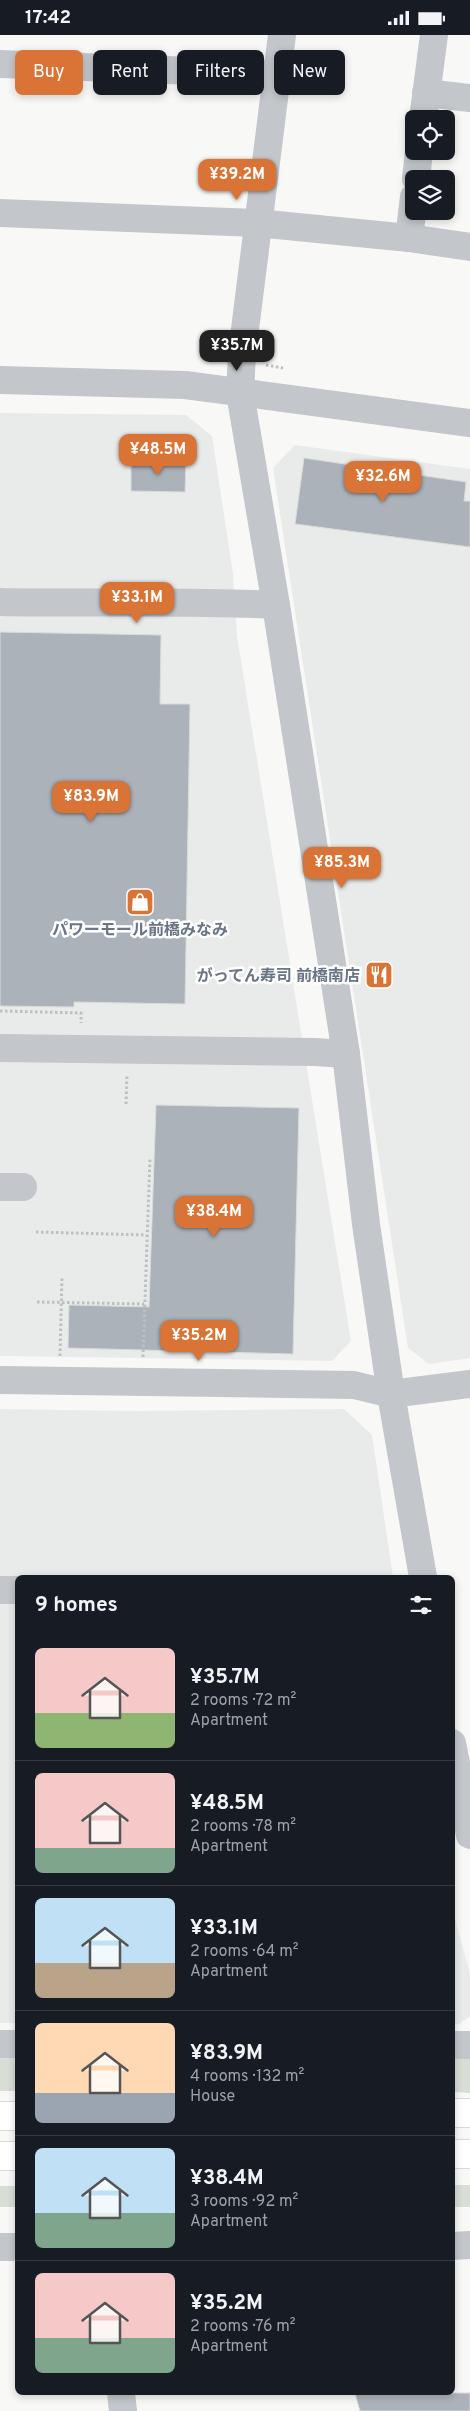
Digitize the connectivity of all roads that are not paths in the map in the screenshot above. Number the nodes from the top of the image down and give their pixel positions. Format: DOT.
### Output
graph roads {
  1 [pos="282,35"];
  2 [pos="434,35"];
  3 [pos="280,50"];
  4 [pos="0,65"];
  5 [pos="274,74"];
  6 [pos="274,90"];
  7 [pos="470,99"];
  8 [pos="424,106"];
  9 [pos="0,213"];
  10 [pos="411,220"];
  11 [pos="257,223"];
  12 [pos="409,239"];
  13 [pos="470,247"];
  14 [pos="0,380"];
  15 [pos="240,393"];
  16 [pos="470,423"];
  17 [pos="0,601"];
  18 [pos="276,605"];
  19 [pos="0,1048"];
  20 [pos="346,1054"];
  21 [pos="0,1380"];
  22 [pos="470,1384"];
  23 [pos="391,1394"];
  24 [pos="423,1575"];
  25 [pos="0,1590"];
  26 [pos="15,1590"];
  27 [pos="455,1758"];
  28 [pos="470,1835"];
  29 [pos="0,2044"];
  30 [pos="15,2044"];
  31 [pos="455,2045"];
  32 [pos="470,2045"];
  33 [pos="455,2113"];
  34 [pos="470,2113"];
  35 [pos="0,2116"];
  36 [pos="15,2116"];
  37 [pos="455,2154"];
  38 [pos="470,2154"];
  39 [pos="0,2156"];
  40 [pos="15,2156"];
  41 [pos="470,2245"];
  42 [pos="455,2246"];
  43 [pos="0,2247"];
  44 [pos="15,2247"];
  45 [pos="121,2395"];
  46 [pos="123,2411"];
  1 -- 3 [label="street"];
  2 -- 8 [label="street"];
  4 -- 5 [label="street"];
  6 -- 11 [label="street"];
  7 -- 8 [label="street"];
  9 -- 11 [label="street"];
  10 -- 12 [label="street"];
  11 -- 12 [label="street"];
  11 -- 15 [label="street"];
  12 -- 13 [label="street"];
  14 -- 15 [label="street"];
  15 -- 16 [label="street"];
  15 -- 18 [label="street"];
  17 -- 18 [label="street"];
  18 -- 20 [label="street"];
  19 -- 20 [label="street"];
  20 -- 23 [label="street"];
  21 -- 23 [label="street"];
  22 -- 23 [label="street"];
  23 -- 24 [label="street"];
  25 -- 26 [label="street"];
  27 -- 28 [label="street"];
  29 -- 30 [label="street"];
  31 -- 32 [label="street"];
  33 -- 34 [label="highway"];
  35 -- 36 [label="highway"];
  37 -- 38 [label="highway"];
  39 -- 40 [label="highway"];
  41 -- 42 [label="street"];
  43 -- 44 [label="street"];
  45 -- 46 [label="street"];
}
